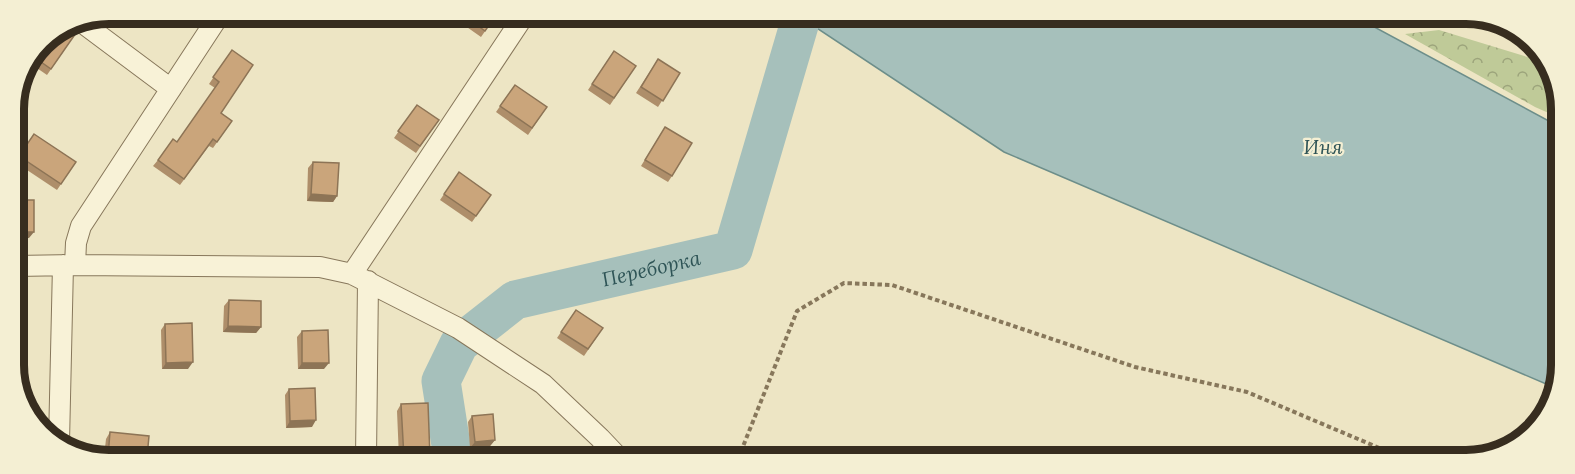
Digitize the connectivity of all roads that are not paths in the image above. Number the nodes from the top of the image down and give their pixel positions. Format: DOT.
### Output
graph roads {
  1 [pos="213,24"];
  2 [pos="519,24"];
  3 [pos="88,27"];
  4 [pos="171,89"];
  5 [pos="69,265"];
  6 [pos="24,266"];
  7 [pos="360,278"];
  8 [pos="59,434"];
  9 [pos="366,450"];
  10 [pos="611,450"];
  1 -- 4 [label="street"];
  2 -- 7 [label="street"];
  3 -- 4 [label="street"];
  4 -- 5 [label="street"];
  5 -- 6 [label="street"];
  5 -- 7 [label="street"];
  5 -- 8 [label="street"];
  7 -- 9 [label="street"];
  7 -- 10 [label="street"];
}
